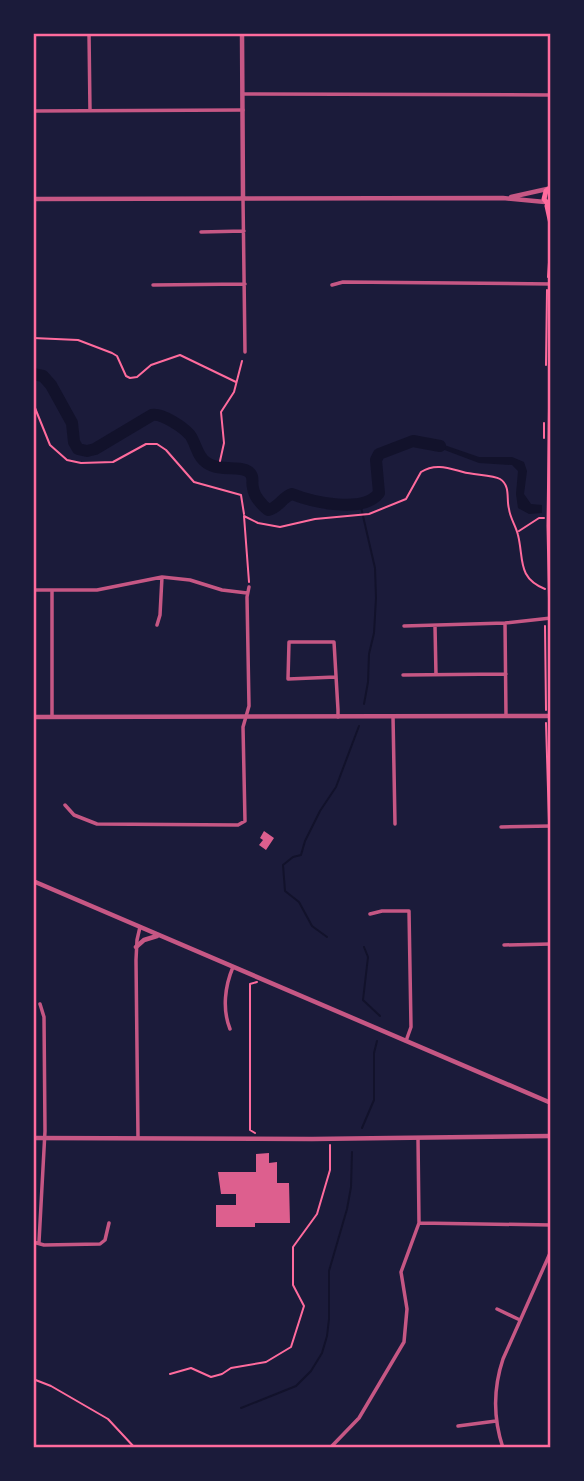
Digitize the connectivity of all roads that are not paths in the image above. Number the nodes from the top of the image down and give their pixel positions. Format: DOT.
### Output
graph roads {
  1 [pos="89,33"];
  2 [pos="242,33"];
  3 [pos="243,94"];
  4 [pos="551,95"];
  5 [pos="243,110"];
  6 [pos="33,111"];
  7 [pos="90,111"];
  8 [pos="549,187"];
  9 [pos="243,198"];
  10 [pos="503,198"];
  11 [pos="33,199"];
  12 [pos="548,205"];
  13 [pos="551,225"];
  14 [pos="244,231"];
  15 [pos="201,232"];
  16 [pos="245,284"];
  17 [pos="551,284"];
  18 [pos="153,285"];
  19 [pos="332,285"];
  20 [pos="245,352"];
  21 [pos="548,366"];
  22 [pos="162,577"];
  23 [pos="249,587"];
  24 [pos="33,590"];
  25 [pos="52,590"];
  26 [pos="247,593"];
  27 [pos="549,621"];
  28 [pos="505,623"];
  29 [pos="157,625"];
  30 [pos="404,626"];
  31 [pos="435,626"];
  32 [pos="506,674"];
  33 [pos="403,675"];
  34 [pos="436,675"];
  35 [pos="336,677"];
  36 [pos="33,716"];
  37 [pos="393,716"];
  38 [pos="506,716"];
  39 [pos="551,716"];
  40 [pos="52,717"];
  41 [pos="246,717"];
  42 [pos="338,717"];
  43 [pos="65,805"];
  44 [pos="395,824"];
  45 [pos="551,826"];
  46 [pos="501,827"];
  47 [pos="33,881"];
  48 [pos="370,914"];
  49 [pos="140,927"];
  50 [pos="162,936"];
  51 [pos="551,944"];
  52 [pos="503,945"];
  53 [pos="136,947"];
  54 [pos="233,967"];
  55 [pos="40,1004"];
  56 [pos="230,1029"];
  57 [pos="406,1041"];
  58 [pos="551,1103"];
  59 [pos="551,1136"];
  60 [pos="138,1137"];
  61 [pos="33,1138"];
  62 [pos="44,1138"];
  63 [pos="418,1138"];
  64 [pos="109,1223"];
  65 [pos="419,1223"];
  66 [pos="551,1225"];
  67 [pos="33,1242"];
  68 [pos="39,1242"];
  69 [pos="551,1251"];
  70 [pos="497,1309"];
  71 [pos="520,1320"];
  72 [pos="496,1421"];
  73 [pos="458,1426"];
  74 [pos="333,1446"];
  75 [pos="339,1448"];
  76 [pos="503,1448"];
  1 -- 7 [label="street"];
  2 -- 3 [label="street"];
  3 -- 4 [label="street"];
  3 -- 5 [label="street"];
  5 -- 7 [label="street"];
  5 -- 9 [label="street"];
  6 -- 7 [label="street"];
  8 -- 10 [label="street"];
  8 -- 12 [label="main road"];
  9 -- 10 [label="street"];
  9 -- 11 [label="street"];
  9 -- 14 [label="street"];
  10 -- 12 [label="street"];
  12 -- 13 [label="main road"];
  14 -- 15 [label="street"];
  14 -- 16 [label="street"];
  16 -- 18 [label="street"];
  16 -- 20 [label="street"];
  17 -- 19 [label="street"];
  21 -- 27 [label="main road"];
  22 -- 25 [label="street"];
  22 -- 26 [label="street"];
  22 -- 29 [label="street"];
  23 -- 26 [label="street"];
  24 -- 25 [label="street"];
  25 -- 40 [label="street"];
  26 -- 41 [label="street"];
  27 -- 28 [label="street"];
  28 -- 31 [label="street"];
  28 -- 32 [label="street"];
  30 -- 31 [label="street"];
  31 -- 34 [label="street"];
  32 -- 34 [label="street"];
  32 -- 38 [label="street"];
  33 -- 34 [label="street"];
  35 -- 35 [label="street"];
  35 -- 42 [label="street"];
  36 -- 40 [label="street"];
  37 -- 38 [label="street"];
  37 -- 42 [label="street"];
  37 -- 44 [label="street"];
  38 -- 39 [label="street"];
  40 -- 41 [label="street"];
  41 -- 42 [label="street"];
  41 -- 43 [label="street"];
  45 -- 46 [label="street"];
  47 -- 49 [label="street"];
  48 -- 57 [label="street"];
  49 -- 50 [label="street"];
  49 -- 53 [label="street"];
  50 -- 53 [label="street"];
  50 -- 54 [label="street"];
  51 -- 52 [label="street"];
  53 -- 60 [label="street"];
  54 -- 56 [label="street"];
  54 -- 57 [label="street"];
  55 -- 62 [label="street"];
  57 -- 58 [label="street"];
  59 -- 63 [label="street"];
  60 -- 62 [label="street"];
  60 -- 63 [label="street"];
  61 -- 62 [label="street"];
  62 -- 68 [label="street"];
  63 -- 65 [label="street"];
  64 -- 68 [label="street"];
  65 -- 66 [label="street"];
  65 -- 74 [label="street"];
  67 -- 68 [label="street"];
  69 -- 71 [label="street"];
  70 -- 71 [label="street"];
  71 -- 72 [label="street"];
  72 -- 73 [label="street"];
  72 -- 76 [label="street"];
  74 -- 75 [label="street"];
}
